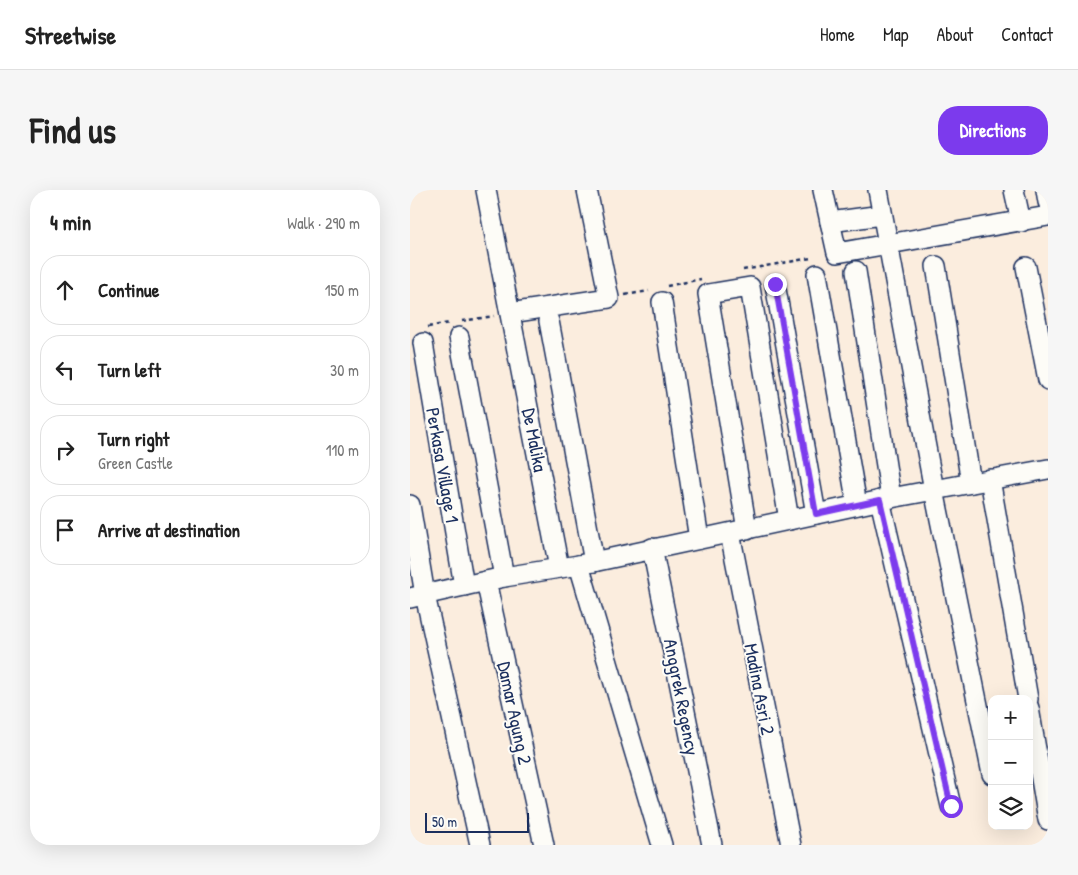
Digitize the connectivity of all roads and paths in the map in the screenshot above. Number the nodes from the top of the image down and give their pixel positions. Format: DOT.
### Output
graph roads {
  1 [pos="486,190"];
  2 [pos="587,190"];
  3 [pos="823,190"];
  4 [pos="878,190"];
  5 [pos="1014,190"];
  6 [pos="1046,190"];
  7 [pos="1048,202"];
  8 [pos="882,215"];
  9 [pos="1048,216"];
  10 [pos="830,222"];
  11 [pos="1021,222"];
  12 [pos="887,246"];
  13 [pos="936,266"];
  14 [pos="1026,267"];
  15 [pos="856,271"];
  16 [pos="817,274"];
  17 [pos="775,284"];
  18 [pos="662,302"];
  19 [pos="510,313"];
  20 [pos="549,321"];
  21 [pos="458,338"];
  22 [pos="423,343"];
  23 [pos="1048,380"];
  24 [pos="1048,469"];
  25 [pos="990,479"];
  26 [pos="971,483"];
  27 [pos="934,490"];
  28 [pos="885,499"];
  29 [pos="410,505"];
  30 [pos="856,505"];
  31 [pos="816,514"];
  32 [pos="789,520"];
  33 [pos="738,531"];
  34 [pos="699,539"];
  35 [pos="652,548"];
  36 [pos="586,563"];
  37 [pos="559,568"];
  38 [pos="495,579"];
  39 [pos="464,586"];
  40 [pos="418,596"];
  41 [pos="1027,695"];
  42 [pos="1033,732"];
  43 [pos="988,754"];
  44 [pos="951,806"];
  45 [pos="1048,820"];
  46 [pos="480,845"];
  47 [pos="544,845"];
  48 [pos="662,845"];
  49 [pos="712,845"];
  50 [pos="791,845"];
  1 -- 19 [label="street, De Malika"];
  2 -- 19 [label="street"];
  3 -- 10 [label="street"];
  4 -- 8 [label="street"];
  5 -- 11 [label="street"];
  6 -- 7 [label="street"];
  8 -- 10 [label="street"];
  8 -- 12 [label="street"];
  9 -- 11 [label="street"];
  10 -- 12 [label="street"];
  11 -- 12 [label="street"];
  12 -- 27 [label="street"];
  13 -- 26 [label="street"];
  14 -- 23 [label="street"];
  15 -- 28 [label="street"];
  16 -- 30 [label="street"];
  17 -- 31 [label="street"];
  18 -- 34 [label="street"];
  19 -- 37 [label="street, De Malika"];
  20 -- 36 [label="street"];
  21 -- 38 [label="street, Damar Agung 2"];
  22 -- 39 [label="street, Perkasa Village 1"];
  24 -- 25 [label="street"];
  25 -- 26 [label="street"];
  25 -- 41 [label="street"];
  26 -- 27 [label="street"];
  27 -- 28 [label="street"];
  27 -- 43 [label="street"];
  28 -- 30 [label="street"];
  28 -- 44 [label="street"];
  29 -- 40 [label="street"];
  30 -- 31 [label="street"];
  31 -- 32 [label="street"];
  32 -- 33 [label="street"];
  32 -- 33 [label="street, Madina Asri 2"];
  33 -- 34 [label="street"];
  33 -- 50 [label="street, Madina Asri 2"];
  34 -- 35 [label="street"];
  35 -- 36 [label="street"];
  35 -- 49 [label="street, Anggrek Regency"];
  36 -- 37 [label="street"];
  36 -- 48 [label="street"];
  37 -- 38 [label="street"];
  38 -- 39 [label="street"];
  38 -- 47 [label="street, Damar Agung 2"];
  39 -- 40 [label="street"];
  40 -- 46 [label="street"];
  42 -- 45 [label="street"];
}
